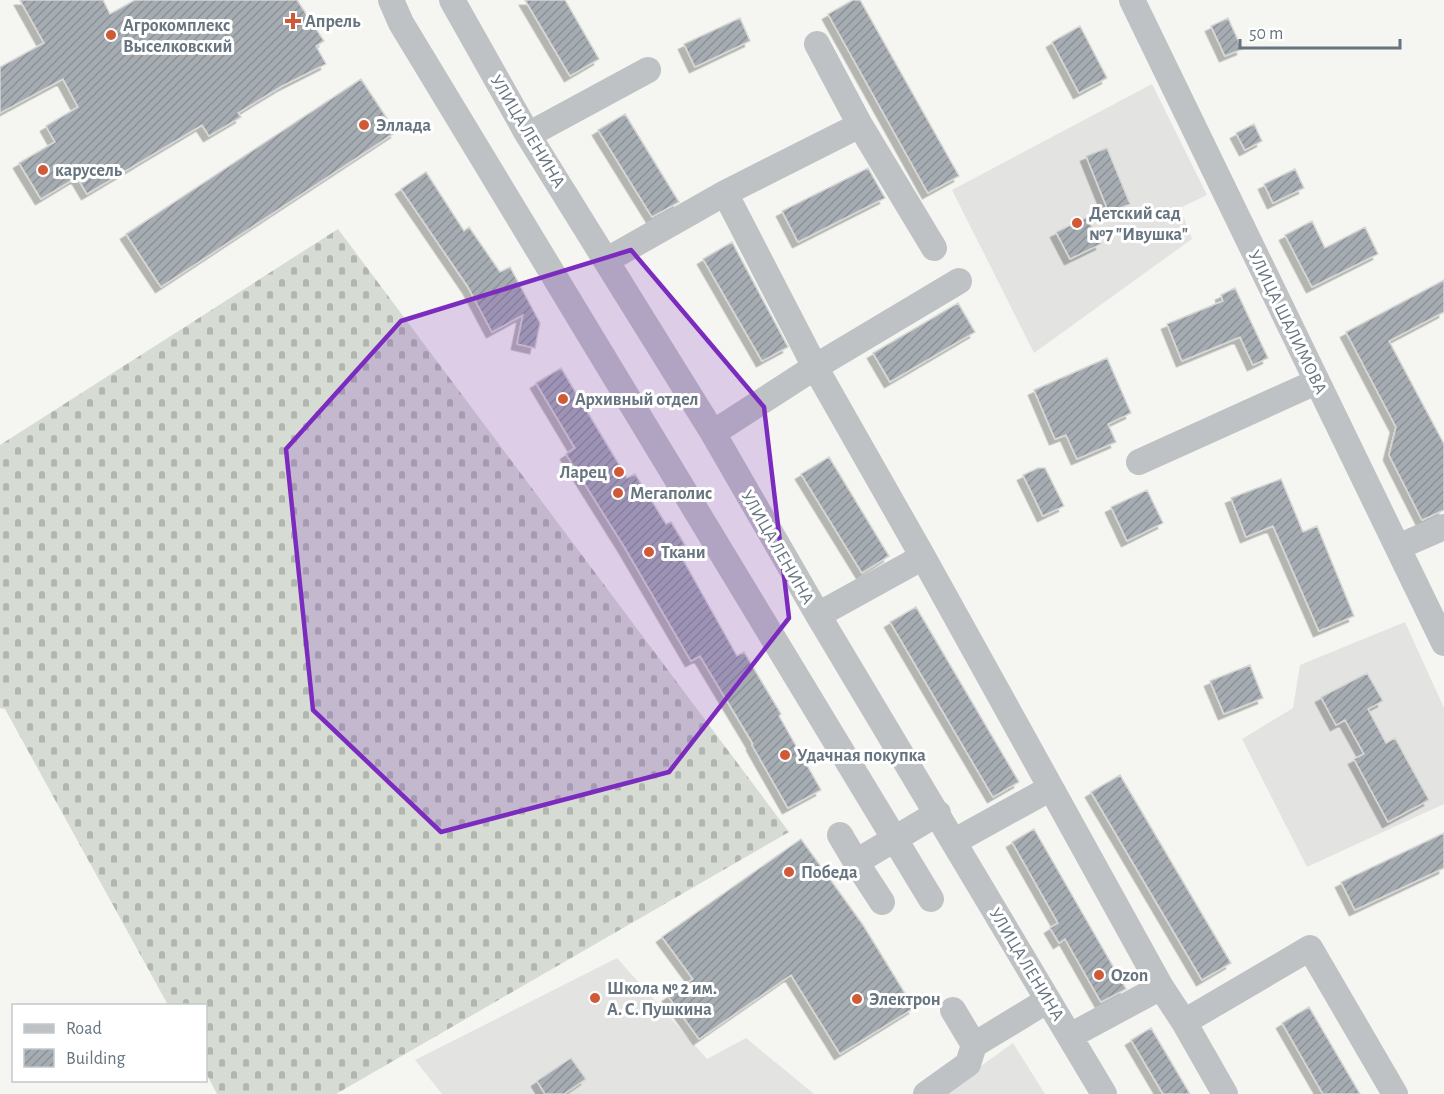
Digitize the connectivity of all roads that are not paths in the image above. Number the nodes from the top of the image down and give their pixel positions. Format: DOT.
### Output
graph roads {
  1 [pos="391,0"];
  2 [pos="452,0"];
  3 [pos="1132,0"];
  4 [pos="817,44"];
  5 [pos="648,70"];
  6 [pos="860,125"];
  7 [pos="528,135"];
  8 [pos="724,193"];
  9 [pos="934,248"];
  10 [pos="607,260"];
  11 [pos="959,281"];
  12 [pos="815,367"];
  13 [pos="1316,382"];
  14 [pos="713,433"];
  15 [pos="1139,462"];
  16 [pos="1444,527"];
  17 [pos="1398,547"];
  18 [pos="923,557"];
  19 [pos="818,615"];
  20 [pos="1444,643"];
  21 [pos="1051,788"];
  22 [pos="938,813"];
  23 [pos="840,835"];
  24 [pos="894,838"];
  25 [pos="955,841"];
  26 [pos="856,862"];
  27 [pos="931,898"];
  28 [pos="882,902"];
  29 [pos="1161,987"];
  30 [pos="1048,1000"];
  31 [pos="952,1010"];
  32 [pos="1184,1022"];
  33 [pos="1070,1036"];
  34 [pos="974,1045"];
  35 [pos="926,1094"];
  36 [pos="1104,1094"];
  37 [pos="1225,1094"];
  38 [pos="1395,1094"];
  1 -- 24 [label="street"];
  2 -- 7 [label="street, УЛИЦА ЛЕНИНА"];
  3 -- 13 [label="street, УЛИЦА ШАЛИМОВА"];
  4 -- 6 [label="street"];
  5 -- 7 [label="street"];
  6 -- 8 [label="street"];
  6 -- 9 [label="street"];
  7 -- 10 [label="street, УЛИЦА ЛЕНИНА"];
  8 -- 10 [label="street"];
  8 -- 12 [label="street"];
  10 -- 14 [label="street, УЛИЦА ЛЕНИНА"];
  11 -- 12 [label="street"];
  12 -- 14 [label="street"];
  12 -- 18 [label="street"];
  13 -- 15 [label="street"];
  13 -- 17 [label="street, УЛИЦА ШАЛИМОВА"];
  14 -- 19 [label="street, УЛИЦА ЛЕНИНА"];
  16 -- 17 [label="street"];
  17 -- 20 [label="street, УЛИЦА ШАЛИМОВА"];
  18 -- 19 [label="street"];
  18 -- 21 [label="street"];
  19 -- 22 [label="street, УЛИЦА ЛЕНИНА"];
  21 -- 25 [label="street"];
  21 -- 29 [label="street"];
  22 -- 24 [label="street"];
  22 -- 25 [label="street, УЛИЦА ЛЕНИНА"];
  23 -- 26 [label="street"];
  24 -- 26 [label="street"];
  24 -- 27 [label="street"];
  25 -- 30 [label="street, УЛИЦА ЛЕНИНА"];
  26 -- 28 [label="street"];
  29 -- 32 [label="street"];
  29 -- 33 [label="street"];
  30 -- 33 [label="street, УЛИЦА ЛЕНИНА"];
  30 -- 34 [label="street"];
  31 -- 34 [label="street"];
  32 -- 37 [label="street"];
  32 -- 38 [label="street"];
  33 -- 36 [label="street, УЛИЦА ЛЕНИНА"];
  34 -- 35 [label="street"];
}
